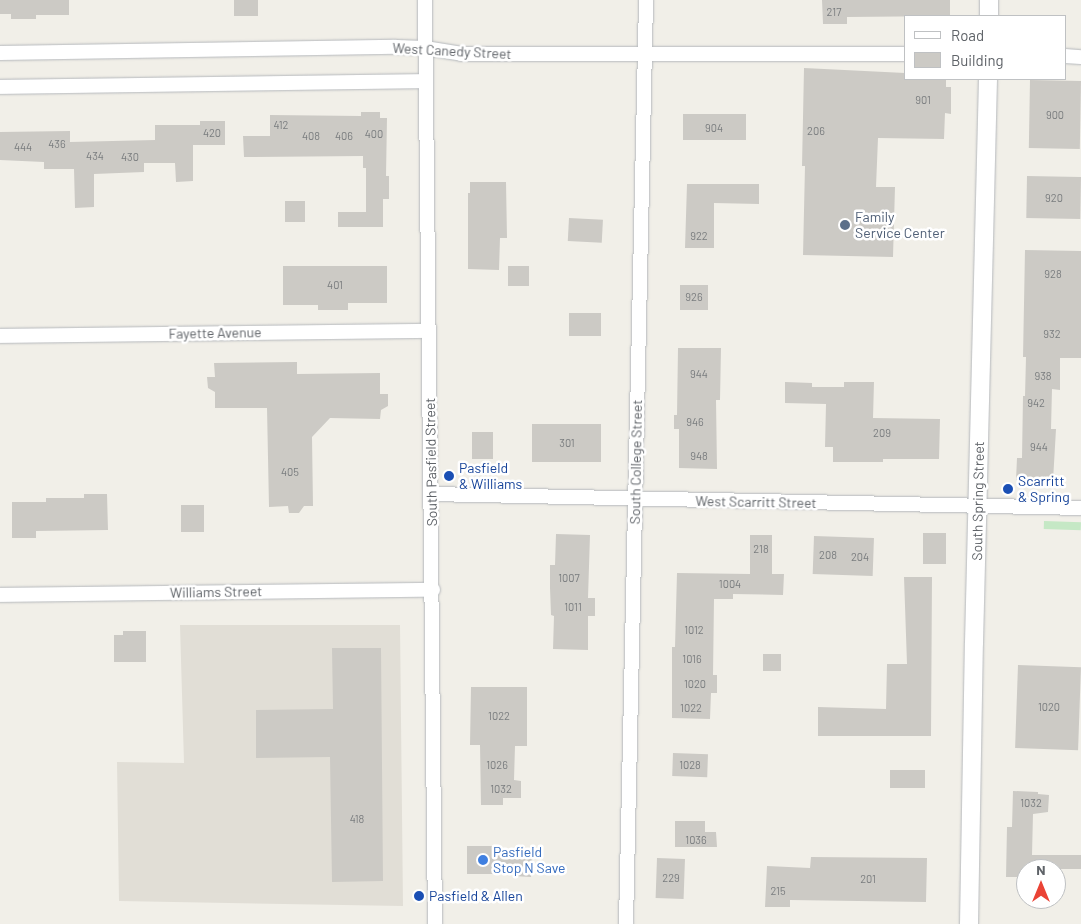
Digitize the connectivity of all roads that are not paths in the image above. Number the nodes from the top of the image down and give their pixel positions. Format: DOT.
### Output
graph roads {
  1 [pos="425,0"];
  2 [pos="646,0"];
  3 [pos="989,0"];
  4 [pos="989,15"];
  5 [pos="425,48"];
  6 [pos="0,53"];
  7 [pos="644,54"];
  8 [pos="904,54"];
  9 [pos="1066,56"];
  10 [pos="1081,57"];
  11 [pos="988,80"];
  12 [pos="425,81"];
  13 [pos="0,87"];
  14 [pos="429,331"];
  15 [pos="0,336"];
  16 [pos="431,494"];
  17 [pos="636,500"];
  18 [pos="978,507"];
  19 [pos="1081,508"];
  20 [pos="433,590"];
  21 [pos="0,595"];
  22 [pos="436,924"];
  23 [pos="626,924"];
  24 [pos="969,924"];
  1 -- 5 [label="street, South Pasfield Street"];
  2 -- 7 [label="street, South College Street"];
  3 -- 4 [label="street"];
  5 -- 6 [label="street, West Canedy Street"];
  5 -- 7 [label="street, West Canedy Street"];
  5 -- 12 [label="street, South Pasfield Street"];
  7 -- 8 [label="street, West Canedy Street"];
  7 -- 17 [label="street, South College Street"];
  9 -- 10 [label="street"];
  11 -- 18 [label="street, South Spring Street"];
  12 -- 13 [label="street"];
  12 -- 14 [label="street, South Pasfield Street"];
  14 -- 15 [label="street, Fayette Avenue"];
  14 -- 16 [label="street, South Pasfield Street"];
  16 -- 17 [label="street, West Scarritt Street"];
  16 -- 20 [label="street, South Pasfield Street"];
  17 -- 18 [label="street, West Scarritt Street"];
  17 -- 23 [label="street, South College Street"];
  18 -- 19 [label="street, West Scarritt Street"];
  18 -- 24 [label="street, South Spring Street"];
  20 -- 21 [label="street, Williams Street"];
  20 -- 22 [label="street, South Pasfield Street"];
}
